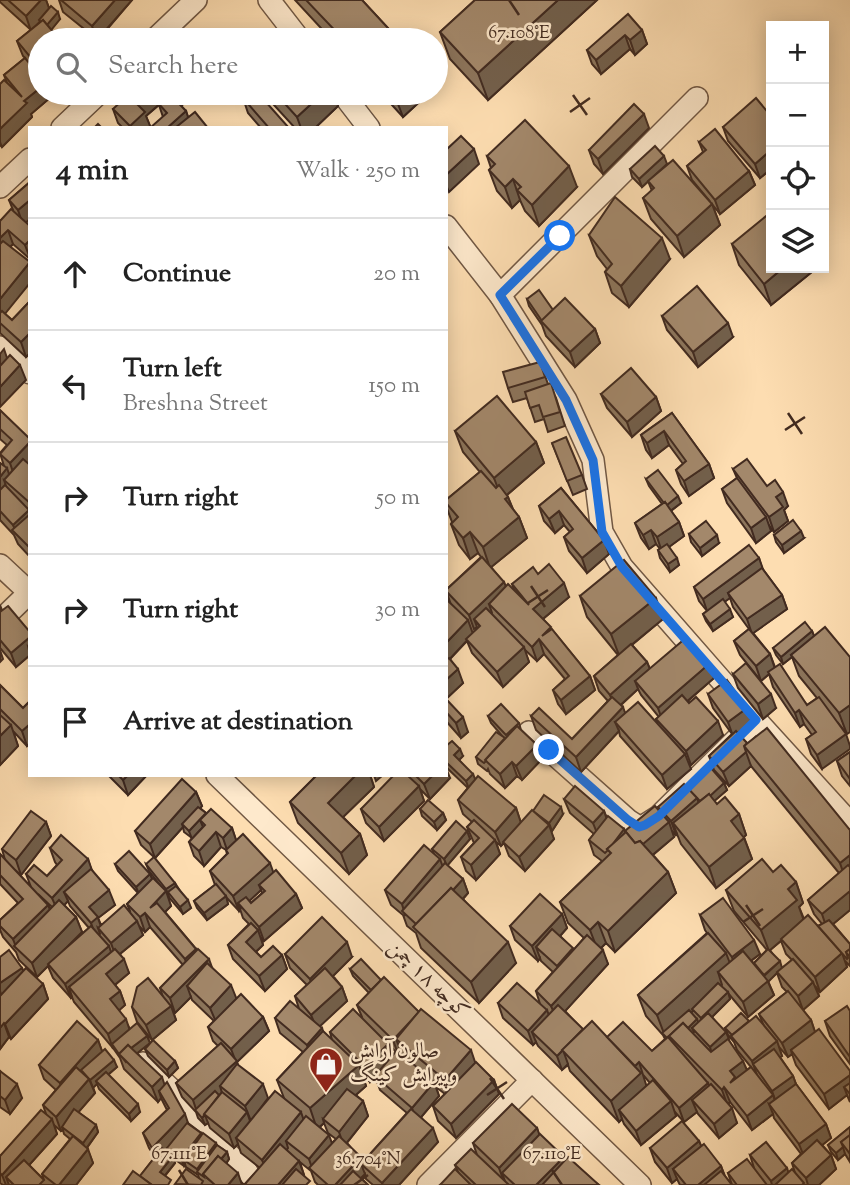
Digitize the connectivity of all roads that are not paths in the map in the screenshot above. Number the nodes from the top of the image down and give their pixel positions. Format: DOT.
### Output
graph roads {
  1 [pos="196,0"];
  2 [pos="269,0"];
  3 [pos="167,28"];
  4 [pos="291,28"];
  5 [pos="698,98"];
  6 [pos="86,105"];
  7 [pos="351,105"];
  8 [pos="64,126"];
  9 [pos="367,126"];
  10 [pos="28,161"];
  11 [pos="0,187"];
  12 [pos="448,229"];
  13 [pos="500,295"];
  14 [pos="0,347"];
  15 [pos="28,371"];
  16 [pos="0,565"];
  17 [pos="28,591"];
  18 [pos="28,593"];
  19 [pos="0,621"];
  20 [pos="756,720"];
  21 [pos="529,732"];
  22 [pos="219,777"];
  23 [pos="850,823"];
  24 [pos="140,1059"];
  25 [pos="532,1080"];
  26 [pos="250,1185"];
  27 [pos="428,1185"];
  28 [pos="640,1185"];
  1 -- 3 [label="street"];
  2 -- 4 [label="street"];
  5 -- 13 [label="street"];
  6 -- 8 [label="street"];
  7 -- 9 [label="street"];
  10 -- 11 [label="street"];
  12 -- 13 [label="street"];
  13 -- 20 [label="street"];
  14 -- 15 [label="street"];
  16 -- 17 [label="street"];
  18 -- 19 [label="street"];
  20 -- 21 [label="street"];
  20 -- 23 [label="street"];
  22 -- 25 [label="street, كوچه ١٨ چمن"];
  24 -- 26 [label="street"];
  25 -- 27 [label="street"];
  25 -- 28 [label="street, كوچه ١٨ چمن"];
}
